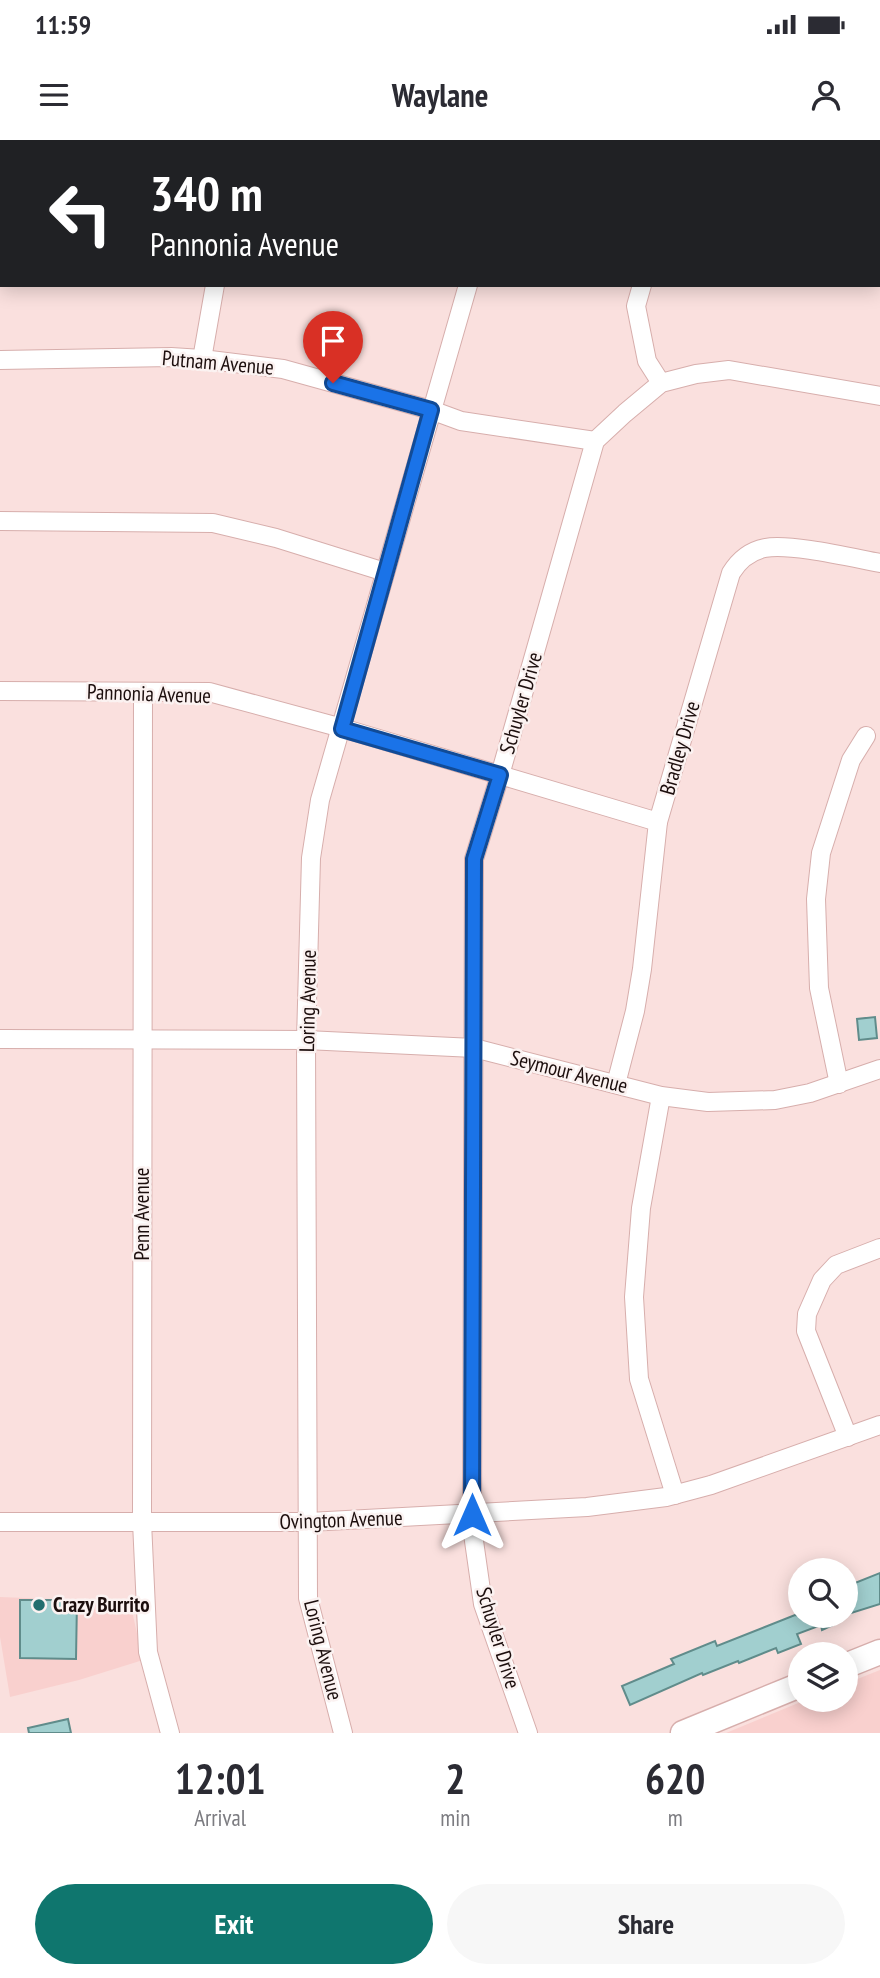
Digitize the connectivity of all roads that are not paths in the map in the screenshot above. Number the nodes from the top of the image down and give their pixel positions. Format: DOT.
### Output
graph roads {
  1 [pos="215,287"];
  2 [pos="467,287"];
  3 [pos="641,287"];
  4 [pos="202,359"];
  5 [pos="0,360"];
  6 [pos="661,383"];
  7 [pos="880,396"];
  8 [pos="431,410"];
  9 [pos="595,441"];
  10 [pos="0,522"];
  11 [pos="880,563"];
  12 [pos="385,572"];
  13 [pos="0,691"];
  14 [pos="142,692"];
  15 [pos="342,729"];
  16 [pos="866,736"];
  17 [pos="500,775"];
  18 [pos="658,822"];
  19 [pos="0,1039"];
  20 [pos="142,1040"];
  21 [pos="306,1040"];
  22 [pos="474,1048"];
  23 [pos="880,1069"];
  24 [pos="616,1084"];
  25 [pos="839,1084"];
  26 [pos="661,1096"];
  27 [pos="880,1248"];
  28 [pos="880,1425"];
  29 [pos="848,1437"];
  30 [pos="675,1495"];
  31 [pos="472,1515"];
  32 [pos="0,1521"];
  33 [pos="142,1522"];
  34 [pos="309,1522"];
  35 [pos="880,1652"];
  36 [pos="858,1661"];
  37 [pos="788,1690"];
  38 [pos="170,1733"];
  39 [pos="343,1733"];
  40 [pos="528,1733"];
  41 [pos="683,1733"];
  1 -- 4 [label="street"];
  2 -- 8 [label="street, Loring Avenue"];
  3 -- 6 [label="street"];
  4 -- 5 [label="street, Putnam Avenue"];
  4 -- 8 [label="street, Putnam Avenue"];
  6 -- 7 [label="street"];
  6 -- 9 [label="street"];
  8 -- 9 [label="street, Putnam Avenue"];
  8 -- 12 [label="street, Loring Avenue"];
  9 -- 17 [label="street, Schuyler Drive"];
  10 -- 12 [label="street"];
  11 -- 18 [label="street, Bradley Drive"];
  12 -- 15 [label="street, Loring Avenue"];
  13 -- 14 [label="street, Pannonia Avenue"];
  14 -- 15 [label="street, Pannonia Avenue"];
  14 -- 20 [label="street, Penn Avenue"];
  15 -- 17 [label="street, Pannonia Avenue"];
  15 -- 21 [label="street, Loring Avenue"];
  16 -- 25 [label="street"];
  17 -- 18 [label="street, Pannonia Avenue"];
  17 -- 22 [label="street, Schuyler Drive"];
  18 -- 24 [label="street, Bradley Drive"];
  19 -- 20 [label="street, Seymour Avenue"];
  20 -- 21 [label="street, Seymour Avenue"];
  20 -- 33 [label="street, Penn Avenue"];
  21 -- 22 [label="street, Seymour Avenue"];
  21 -- 34 [label="street, Loring Avenue"];
  22 -- 24 [label="street, Seymour Avenue"];
  22 -- 31 [label="street, Schuyler Drive"];
  23 -- 25 [label="street, Seymour Avenue"];
  24 -- 26 [label="street, Seymour Avenue"];
  25 -- 26 [label="street, Seymour Avenue"];
  26 -- 30 [label="street"];
  27 -- 29 [label="street"];
  28 -- 29 [label="street, Ovington Avenue"];
  29 -- 30 [label="street, Ovington Avenue"];
  30 -- 31 [label="street, Ovington Avenue"];
  31 -- 34 [label="street, Ovington Avenue"];
  31 -- 40 [label="street, Schuyler Drive"];
  32 -- 33 [label="street, Ovington Avenue"];
  33 -- 34 [label="street, Ovington Avenue"];
  33 -- 38 [label="street, Penn Avenue"];
  34 -- 39 [label="street, Loring Avenue"];
  35 -- 36 [label="main road"];
  37 -- 41 [label="main road"];
}
